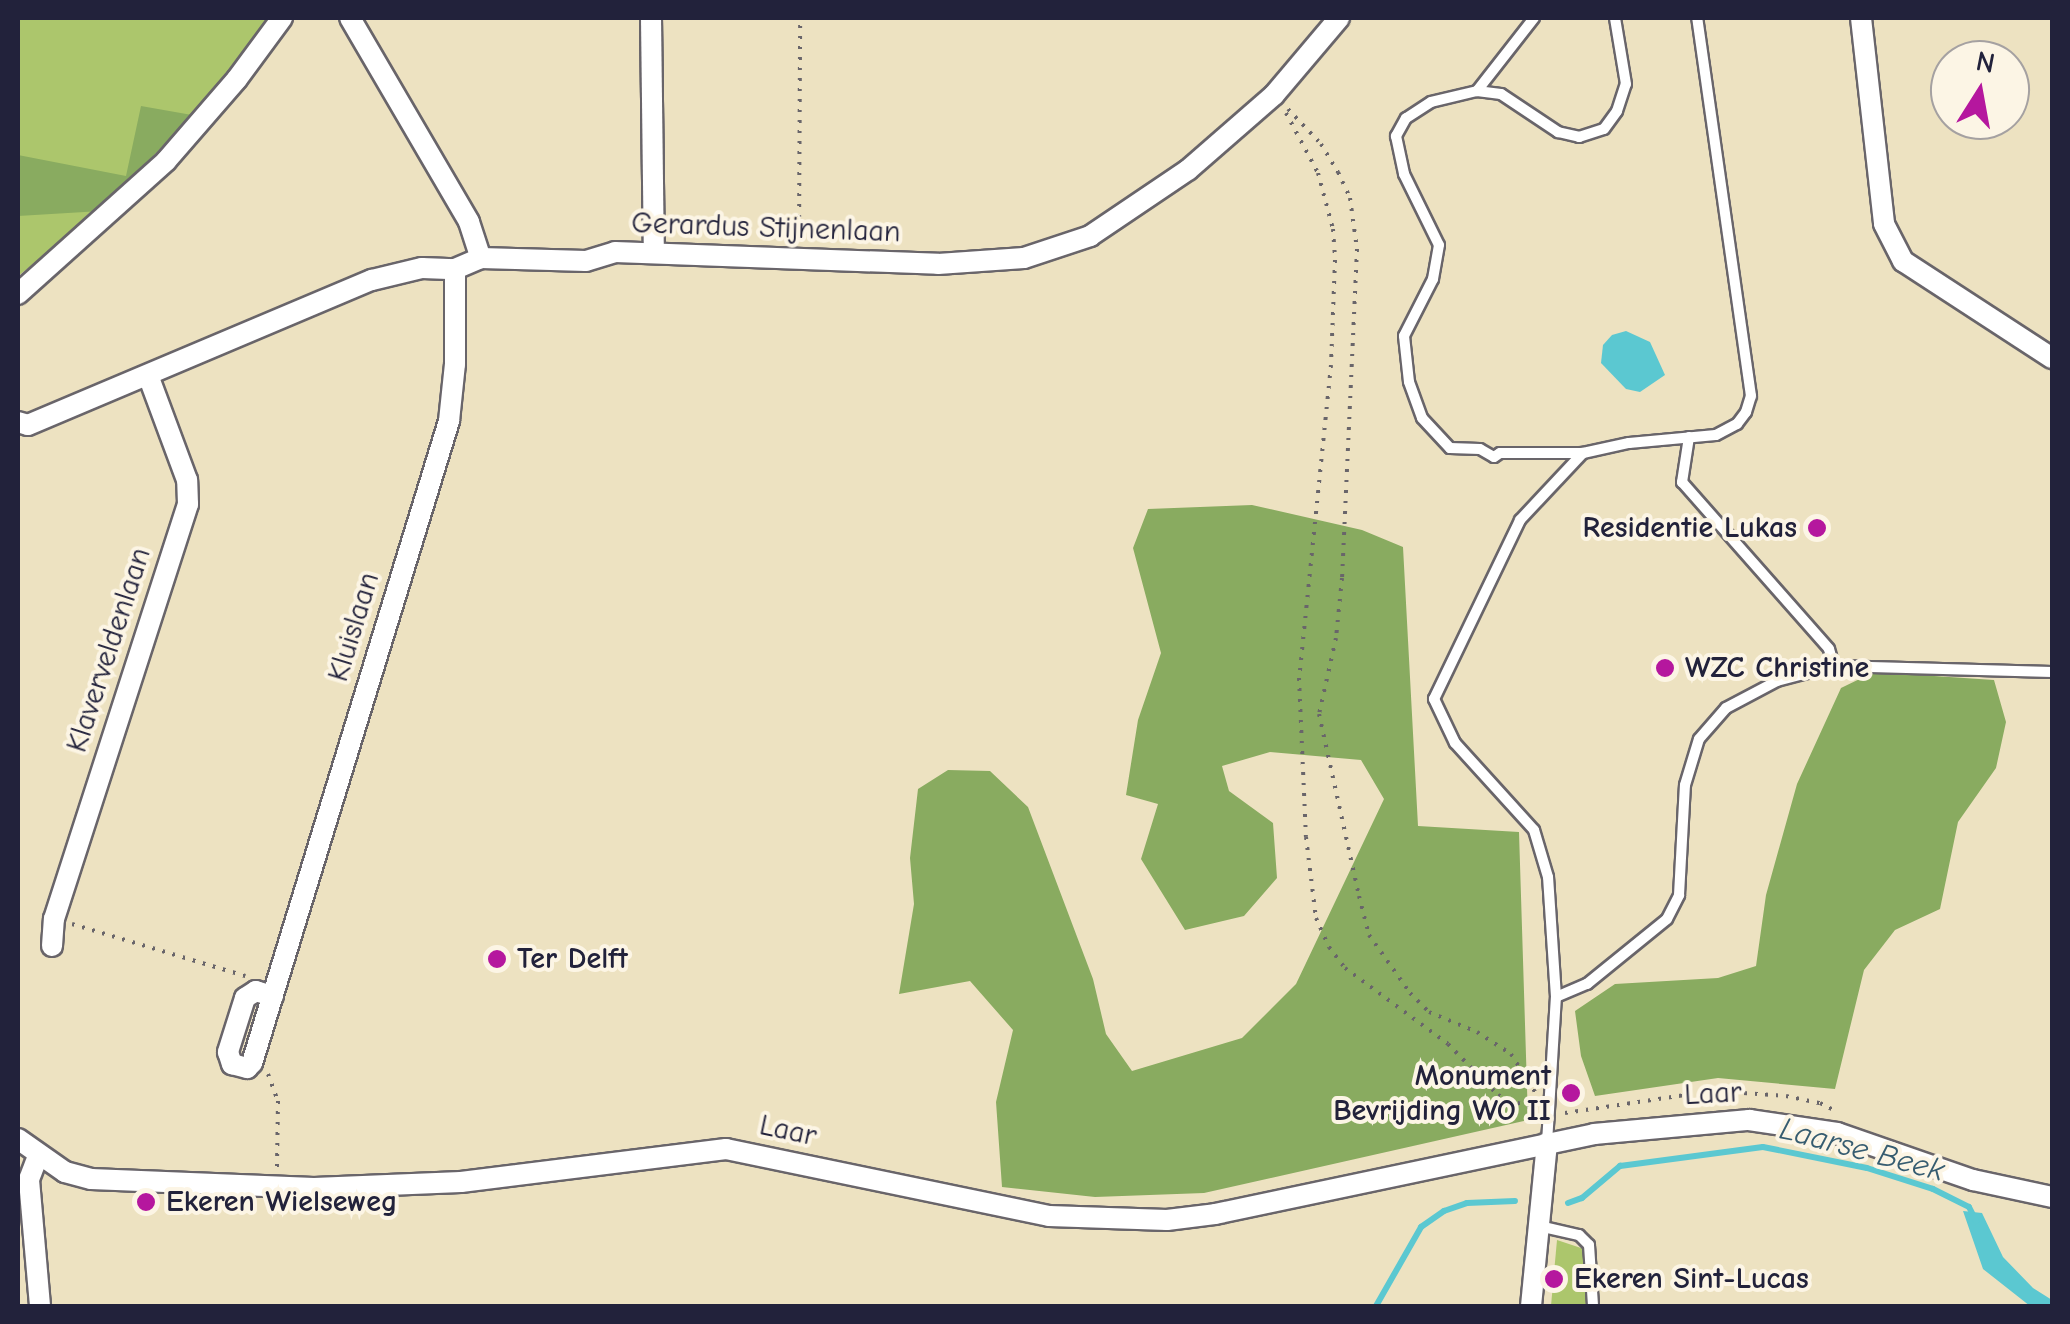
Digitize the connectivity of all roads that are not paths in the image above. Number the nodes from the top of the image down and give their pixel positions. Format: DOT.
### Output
graph roads {
  1 [pos="282,18"];
  2 [pos="350,18"];
  3 [pos="651,18"];
  4 [pos="1339,18"];
  5 [pos="1534,18"];
  6 [pos="1615,18"];
  7 [pos="1696,18"];
  8 [pos="1860,18"];
  9 [pos="1477,91"];
  10 [pos="654,252"];
  11 [pos="482,258"];
  12 [pos="455,269"];
  13 [pos="18,294"];
  14 [pos="2052,358"];
  15 [pos="148,375"];
  16 [pos="18,422"];
  17 [pos="1689,437"];
  18 [pos="1583,453"];
  19 [pos="1834,666"];
  20 [pos="2052,672"];
  21 [pos="52,946"];
  22 [pos="1556,998"];
  23 [pos="254,1057"];
  24 [pos="18,1139"];
  25 [pos="1547,1143"];
  26 [pos="38,1156"];
  27 [pos="2052,1196"];
  28 [pos="1539,1226"];
  29 [pos="40,1306"];
  30 [pos="1532,1306"];
  31 [pos="1593,1306"];
  1 -- 13 [label="street"];
  2 -- 11 [label="street"];
  3 -- 10 [label="street"];
  4 -- 10 [label="street, Gerardus Stijnenlaan"];
  5 -- 9 [label="lane"];
  6 -- 9 [label="lane"];
  7 -- 17 [label="lane"];
  8 -- 14 [label="street"];
  9 -- 18 [label="lane"];
  10 -- 11 [label="street, Gerardus Stijnenlaan"];
  11 -- 12 [label="street, Gerardus Stijnenlaan"];
  12 -- 15 [label="street, Gerardus Stijnenlaan"];
  12 -- 23 [label="street, Kluislaan"];
  15 -- 16 [label="street, Gerardus Stijnenlaan"];
  15 -- 21 [label="street, Klaverveldenlaan"];
  17 -- 18 [label="lane"];
  17 -- 19 [label="lane"];
  18 -- 22 [label="lane"];
  19 -- 20 [label="lane"];
  19 -- 22 [label="lane"];
  22 -- 25 [label="lane"];
  24 -- 26 [label="street, Laar"];
  25 -- 26 [label="street, Laar"];
  25 -- 27 [label="street, Laar"];
  25 -- 28 [label="street"];
  26 -- 29 [label="street"];
  28 -- 30 [label="street"];
  28 -- 31 [label="lane"];
}
